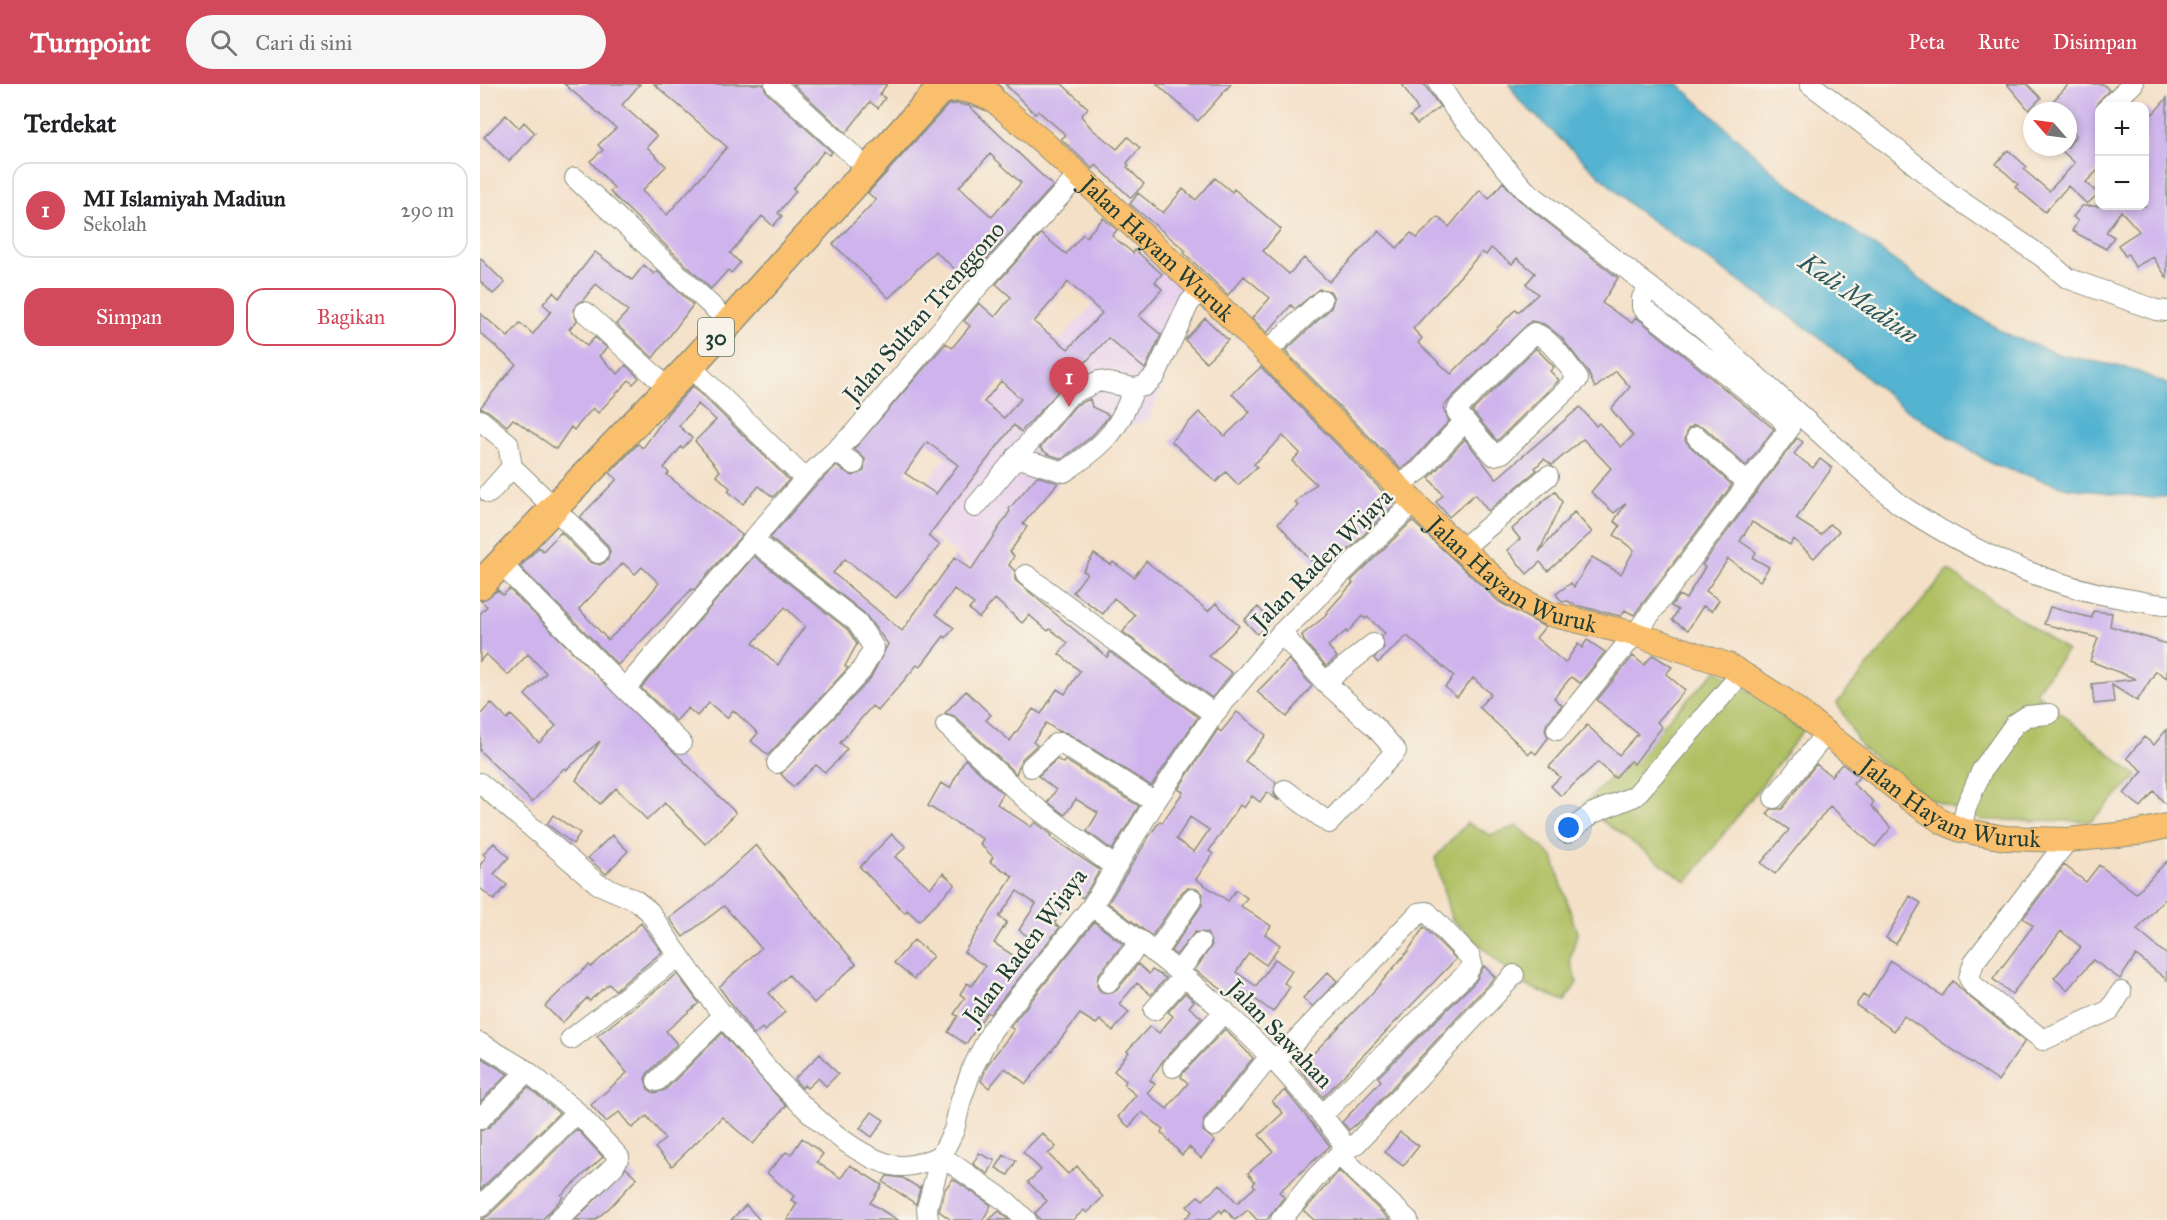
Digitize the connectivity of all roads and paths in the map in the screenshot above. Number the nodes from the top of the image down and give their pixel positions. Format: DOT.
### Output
graph roads {
  1 [pos="775,84"];
  2 [pos="1439,84"];
  3 [pos="1810,84"];
  4 [pos="2133,84"];
  5 [pos="936,86"];
  6 [pos="982,90"];
  7 [pos="2113,102"];
  8 [pos="856,158"];
  9 [pos="1079,175"];
  10 [pos="575,178"];
  11 [pos="1649,286"];
  12 [pos="1202,290"];
  13 [pos="1322,300"];
  14 [pos="716,310"];
  15 [pos="2167,311"];
  16 [pos="585,312"];
  17 [pos="1265,353"];
  18 [pos="690,366"];
  19 [pos="655,376"];
  20 [pos="1134,388"];
  21 [pos="480,420"];
  22 [pos="1464,422"];
  23 [pos="1697,437"];
  24 [pos="835,451"];
  25 [pos="1016,457"];
  26 [pos="854,464"];
  27 [pos="512,467"];
  28 [pos="1548,476"];
  29 [pos="805,479"];
  30 [pos="1747,483"];
  31 [pos="489,493"];
  32 [pos="1406,494"];
  33 [pos="549,501"];
  34 [pos="975,507"];
  35 [pos="753,540"];
  36 [pos="1462,549"];
  37 [pos="598,553"];
  38 [pos="490,564"];
  39 [pos="1026,574"];
  40 [pos="480,585"];
  41 [pos="2167,605"];
  42 [pos="1281,633"];
  43 [pos="1635,634"];
  44 [pos="1373,644"];
  45 [pos="1741,674"];
  46 [pos="1325,682"];
  47 [pos="625,689"];
  48 [pos="1214,714"];
  49 [pos="2049,714"];
  50 [pos="946,724"];
  51 [pos="1557,730"];
  52 [pos="1827,732"];
  53 [pos="681,743"];
  54 [pos="777,763"];
  55 [pos="1031,767"];
  56 [pos="480,783"];
  57 [pos="1285,790"];
  58 [pos="1774,798"];
  59 [pos="1155,802"];
  60 [pos="1961,830"];
  61 [pos="2165,830"];
  62 [pos="1567,833"];
  63 [pos="2068,840"];
  64 [pos="1116,867"];
  65 [pos="1192,899"];
  66 [pos="1092,906"];
  67 [pos="1200,943"];
  68 [pos="1148,946"];
  69 [pos="679,956"];
  70 [pos="1181,973"];
  71 [pos="1514,975"];
  72 [pos="1108,982"];
  73 [pos="2121,992"];
  74 [pos="1154,1010"];
  75 [pos="1225,1011"];
  76 [pos="724,1015"];
  77 [pos="571,1039"];
  78 [pos="480,1043"];
  79 [pos="1274,1058"];
  80 [pos="1173,1067"];
  81 [pos="527,1071"];
  82 [pos="657,1081"];
  83 [pos="577,1112"];
  84 [pos="1322,1115"];
  85 [pos="480,1119"];
  86 [pos="1214,1126"];
  87 [pos="1342,1152"];
  88 [pos="940,1156"];
  89 [pos="480,1207"];
  90 [pos="558,1220"];
  91 [pos="928,1220"];
  92 [pos="1026,1220"];
  93 [pos="1281,1220"];
  94 [pos="1408,1220"];
  1 -- 8 [label="street"];
  2 -- 11 [label="street"];
  3 -- 15 [label="street"];
  4 -- 7 [label="street"];
  5 -- 6 [label="highway"];
  5 -- 8 [label="highway, 30"];
  5 -- 18 [label="highway, 30"];
  6 -- 9 [label="main road, Jalan Hayam Wuruk"];
  8 -- 14 [label="highway, 30"];
  9 -- 12 [label="main road, Jalan Hayam Wuruk"];
  9 -- 24 [label="street, Jalan Sultan Trenggono"];
  10 -- 14 [label="street"];
  11 -- 30 [label="street"];
  11 -- 41 [label="street"];
  12 -- 17 [label="main road, Jalan Hayam Wuruk"];
  12 -- 20 [label="street"];
  13 -- 17 [label="street"];
  14 -- 19 [label="highway, 30"];
  16 -- 19 [label="street"];
  17 -- 32 [label="main road, Jalan Hayam Wuruk"];
  18 -- 29 [label="street"];
  18 -- 33 [label="highway, 30"];
  19 -- 33 [label="highway, 30"];
  20 -- 25 [label="street"];
  20 -- 25 [label="street"];
  21 -- 27 [label="street"];
  22 -- 22 [label="street"];
  22 -- 32 [label="street, Jalan Raden Wijaya"];
  23 -- 30 [label="street"];
  24 -- 26 [label="street"];
  24 -- 29 [label="street, Jalan Sultan Trenggono"];
  25 -- 34 [label="street"];
  27 -- 31 [label="street"];
  27 -- 33 [label="street"];
  28 -- 36 [label="street"];
  29 -- 35 [label="street, Jalan Sultan Trenggono"];
  30 -- 43 [label="street"];
  32 -- 36 [label="main road, Jalan Hayam Wuruk"];
  32 -- 42 [label="street, Jalan Raden Wijaya"];
  33 -- 37 [label="street"];
  33 -- 38 [label="highway, 30"];
  35 -- 47 [label="street, Jalan Sultan Trenggono"];
  35 -- 54 [label="street"];
  36 -- 43 [label="main road, Jalan Hayam Wuruk"];
  38 -- 40 [label="highway, 30"];
  38 -- 47 [label="street"];
  39 -- 48 [label="street"];
  42 -- 46 [label="street"];
  42 -- 48 [label="street, Jalan Raden Wijaya"];
  43 -- 45 [label="main road, Jalan Hayam Wuruk"];
  43 -- 51 [label="street"];
  44 -- 46 [label="street"];
  45 -- 52 [label="main road, Jalan Hayam Wuruk"];
  45 -- 62 [label="street"];
  46 -- 57 [label="street"];
  47 -- 53 [label="street"];
  48 -- 59 [label="street, Jalan Raden Wijaya"];
  49 -- 60 [label="street"];
  50 -- 64 [label="street"];
  52 -- 58 [label="street"];
  52 -- 60 [label="main road, Jalan Hayam Wuruk"];
  55 -- 59 [label="street"];
  56 -- 69 [label="street"];
  59 -- 64 [label="street, Jalan Raden Wijaya"];
  60 -- 63 [label="main road, Jalan Hayam Wuruk"];
  61 -- 63 [label="main road, Jalan Hayam Wuruk"];
  63 -- 73 [label="street"];
  64 -- 66 [label="street, Jalan Raden Wijaya"];
  65 -- 68 [label="street"];
  66 -- 68 [label="street, Jalan Sawahan"];
  66 -- 88 [label="street, Jalan Raden Wijaya"];
  67 -- 70 [label="street"];
  68 -- 70 [label="street, Jalan Sawahan"];
  68 -- 72 [label="street"];
  69 -- 76 [label="street"];
  69 -- 77 [label="street"];
  70 -- 74 [label="street"];
  70 -- 75 [label="street, Jalan Sawahan"];
  71 -- 87 [label="street"];
  75 -- 79 [label="street, Jalan Sawahan"];
  75 -- 80 [label="street"];
  76 -- 82 [label="street"];
  76 -- 88 [label="street"];
  78 -- 81 [label="street"];
  79 -- 84 [label="street, Jalan Sawahan"];
  79 -- 84 [label="street"];
  79 -- 86 [label="street"];
  81 -- 83 [label="street"];
  81 -- 85 [label="street"];
  83 -- 89 [label="street"];
  83 -- 90 [label="street"];
  84 -- 87 [label="street, Jalan Sawahan"];
  87 -- 93 [label="street"];
  87 -- 94 [label="street, Jalan Sawahan"];
  88 -- 91 [label="street, Jalan Raden Wijaya"];
  88 -- 92 [label="street"];
}
